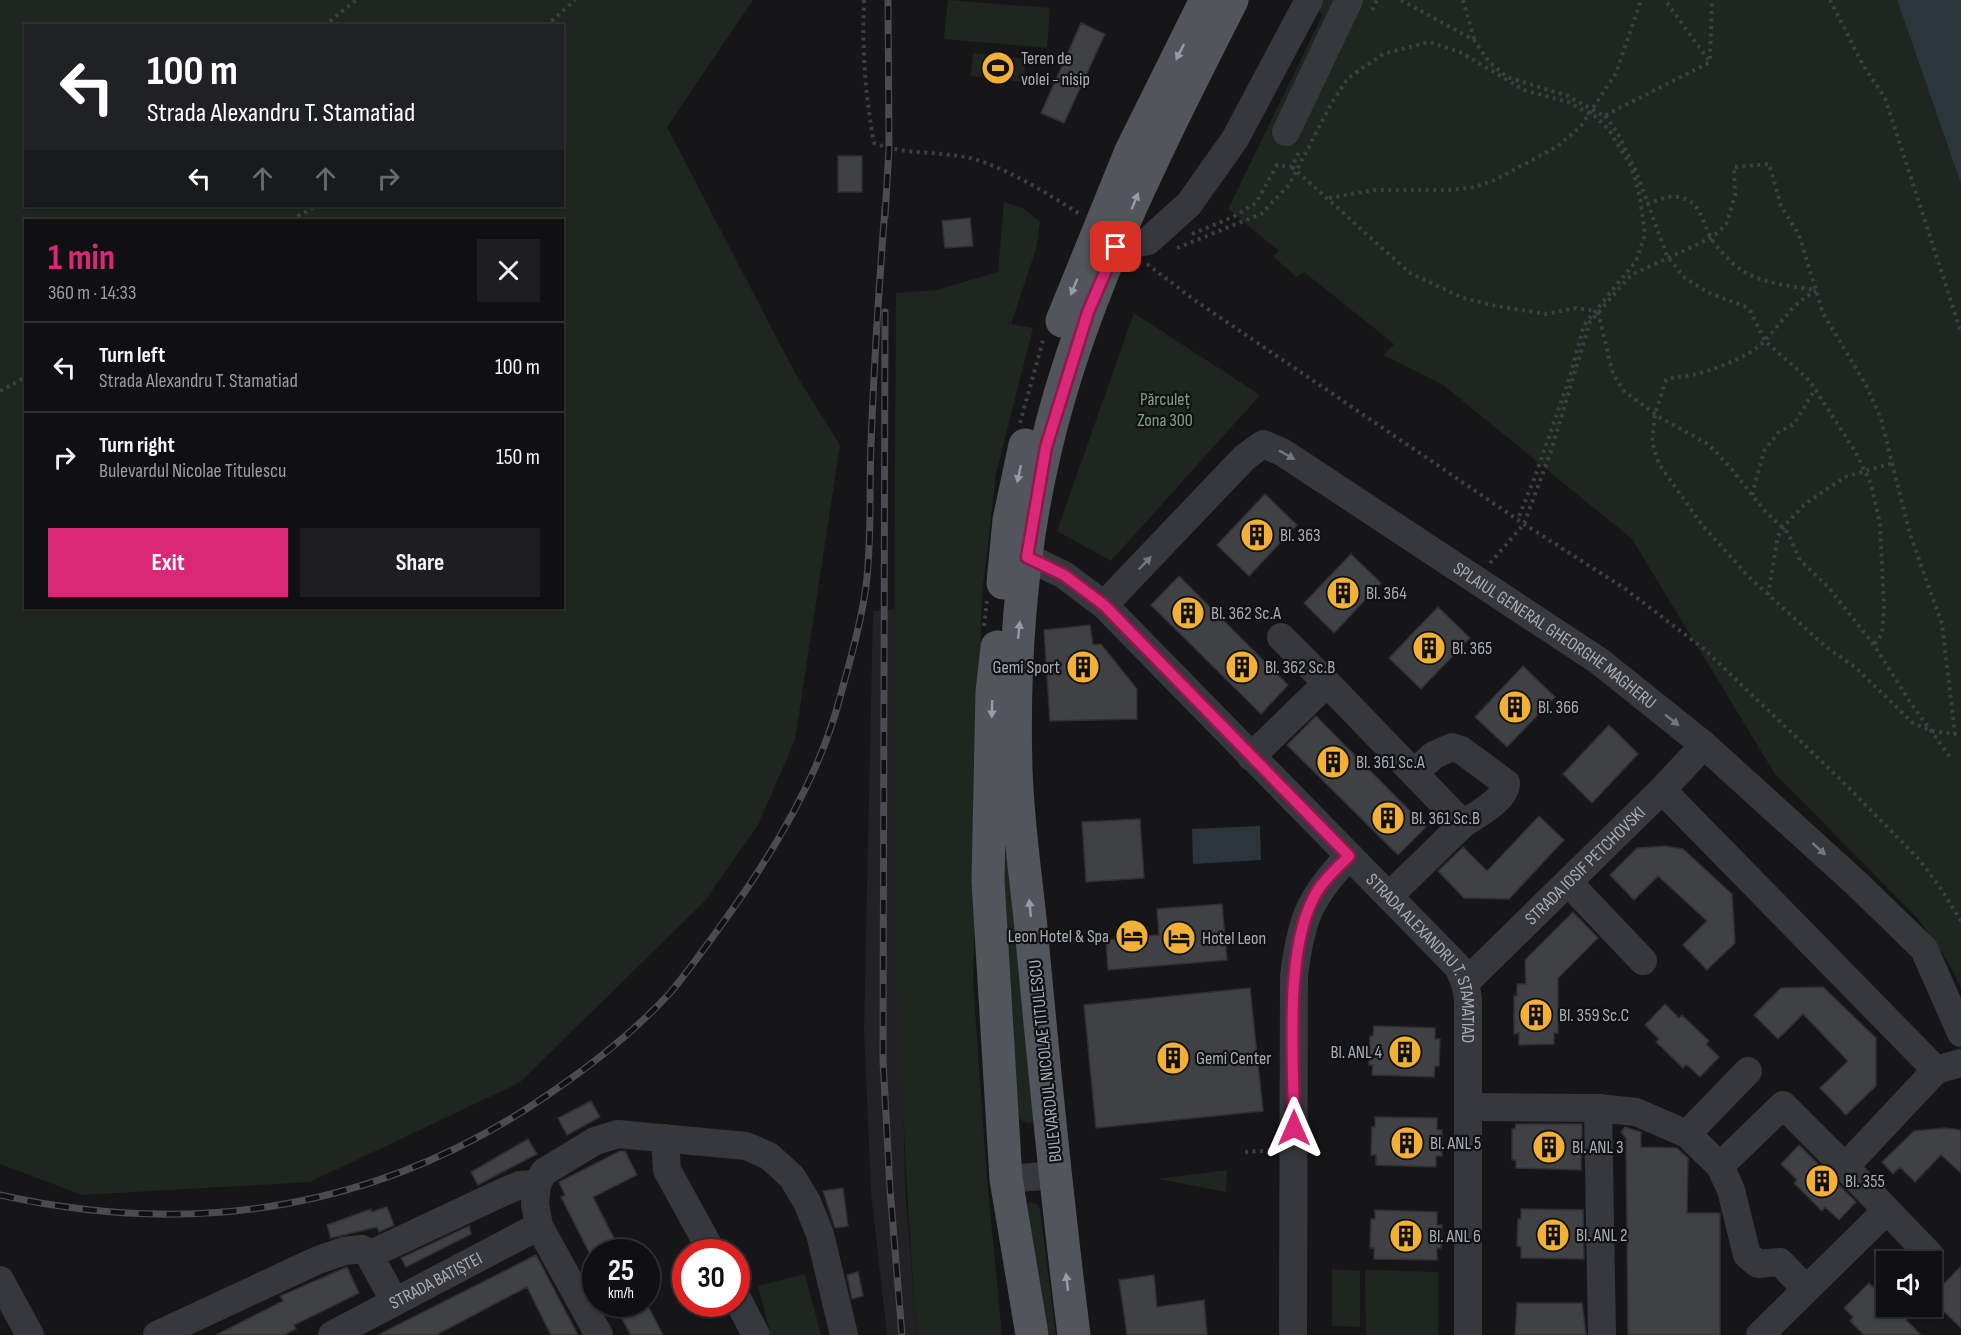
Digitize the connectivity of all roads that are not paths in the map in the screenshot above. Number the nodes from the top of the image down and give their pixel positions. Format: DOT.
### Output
graph roads {
  1 [pos="1206,0"];
  2 [pos="1232,0"];
  3 [pos="1309,0"];
  4 [pos="1349,0"];
  5 [pos="1286,132"];
  6 [pos="1128,253"];
  7 [pos="1027,557"];
  8 [pos="1104,605"];
  9 [pos="1281,637"];
  10 [pos="1327,683"];
  11 [pos="1704,745"];
  12 [pos="1251,757"];
  13 [pos="1414,773"];
  14 [pos="1662,790"];
  15 [pos="1463,824"];
  16 [pos="1349,856"];
  17 [pos="1568,882"];
  18 [pos="1389,896"];
  19 [pos="1643,961"];
  20 [pos="1465,983"];
  21 [pos="1961,1033"];
  22 [pos="1949,1066"];
  23 [pos="1748,1071"];
  24 [pos="1468,1107"];
  25 [pos="1598,1108"];
  26 [pos="1624,1123"];
  27 [pos="1687,1134"];
  28 [pos="664,1138"];
  29 [pos="1719,1166"];
  30 [pos="1845,1167"];
  31 [pos="1056,1175"];
  32 [pos="1006,1179"];
  33 [pos="537,1184"];
  34 [pos="1886,1211"];
  35 [pos="539,1226"];
  36 [pos="705,1239"];
  37 [pos="1926,1251"];
  38 [pos="369,1255"];
  39 [pos="0,1280"];
  40 [pos="1806,1289"];
  41 [pos="395,1302"];
  42 [pos="747,1317"];
  43 [pos="1024,1326"];
  44 [pos="30,1335"];
  45 [pos="157,1335"];
  46 [pos="332,1335"];
  47 [pos="599,1335"];
  48 [pos="756,1335"];
  49 [pos="844,1335"];
  50 [pos="1074,1335"];
  51 [pos="1293,1335"];
  52 [pos="1468,1335"];
  53 [pos="1602,1335"];
  54 [pos="1760,1335"];
  1 -- 32 [label="main road, one-way"];
  6 -- 2 [label="main road, BULEVARDUL NICOLAE TITULESCU, one-way"];
  3 -- 6 [label="street"];
  4 -- 5 [label="street"];
  6 -- 7 [label="main road, BULEVARDUL NICOLAE TITULESCU"];
  7 -- 8 [label="street, STRADA ALEXANDRU T. STAMATIAD"];
  31 -- 7 [label="main road, BULEVARDUL NICOLAE TITULESCU, one-way"];
  8 -- 11 [label="street, SPLAIUL GENERAL GHEORGHE MAGHERU, one-way"];
  8 -- 12 [label="street, STRADA ALEXANDRU T. STAMATIAD"];
  9 -- 10 [label="street"];
  10 -- 12 [label="street"];
  10 -- 13 [label="street"];
  11 -- 14 [label="street, STRADA IOSIF PETCHOVSKI"];
  11 -- 21 [label="street, SPLAIUL GENERAL GHEORGHE MAGHERU, one-way"];
  12 -- 16 [label="street, STRADA ALEXANDRU T. STAMATIAD"];
  13 -- 15 [label="street"];
  13 -- 15 [label="street"];
  14 -- 17 [label="street, STRADA IOSIF PETCHOVSKI"];
  14 -- 22 [label="street"];
  15 -- 18 [label="street"];
  16 -- 18 [label="street, STRADA ALEXANDRU T. STAMATIAD"];
  16 -- 51 [label="street"];
  17 -- 19 [label="street"];
  17 -- 20 [label="street, STRADA IOSIF PETCHOVSKI"];
  18 -- 20 [label="street, STRADA ALEXANDRU T. STAMATIAD"];
  20 -- 24 [label="street, STRADA ALEXANDRU T. STAMATIAD"];
  22 -- 30 [label="street"];
  23 -- 27 [label="street"];
  24 -- 25 [label="street"];
  24 -- 52 [label="street, STRADA ALEXANDRU T. STAMATIAD"];
  25 -- 26 [label="street"];
  25 -- 27 [label="street"];
  25 -- 53 [label="street"];
  27 -- 29 [label="street"];
  28 -- 33 [label="street"];
  28 -- 36 [label="street"];
  28 -- 49 [label="street"];
  29 -- 30 [label="street"];
  29 -- 40 [label="street"];
  30 -- 34 [label="street"];
  31 -- 32 [label="street"];
  50 -- 31 [label="main road, BULEVARDUL NICOLAE TITULESCU, one-way"];
  32 -- 43 [label="main road"];
  33 -- 35 [label="street"];
  33 -- 38 [label="street"];
  34 -- 37 [label="street"];
  34 -- 40 [label="street"];
  35 -- 41 [label="street, STRADA BATIȘTEI"];
  35 -- 47 [label="street"];
  38 -- 41 [label="street"];
  38 -- 45 [label="street"];
  39 -- 44 [label="street"];
  40 -- 54 [label="street"];
  41 -- 46 [label="street, STRADA BATIȘTEI"];
  42 -- 48 [label="street"];
}
